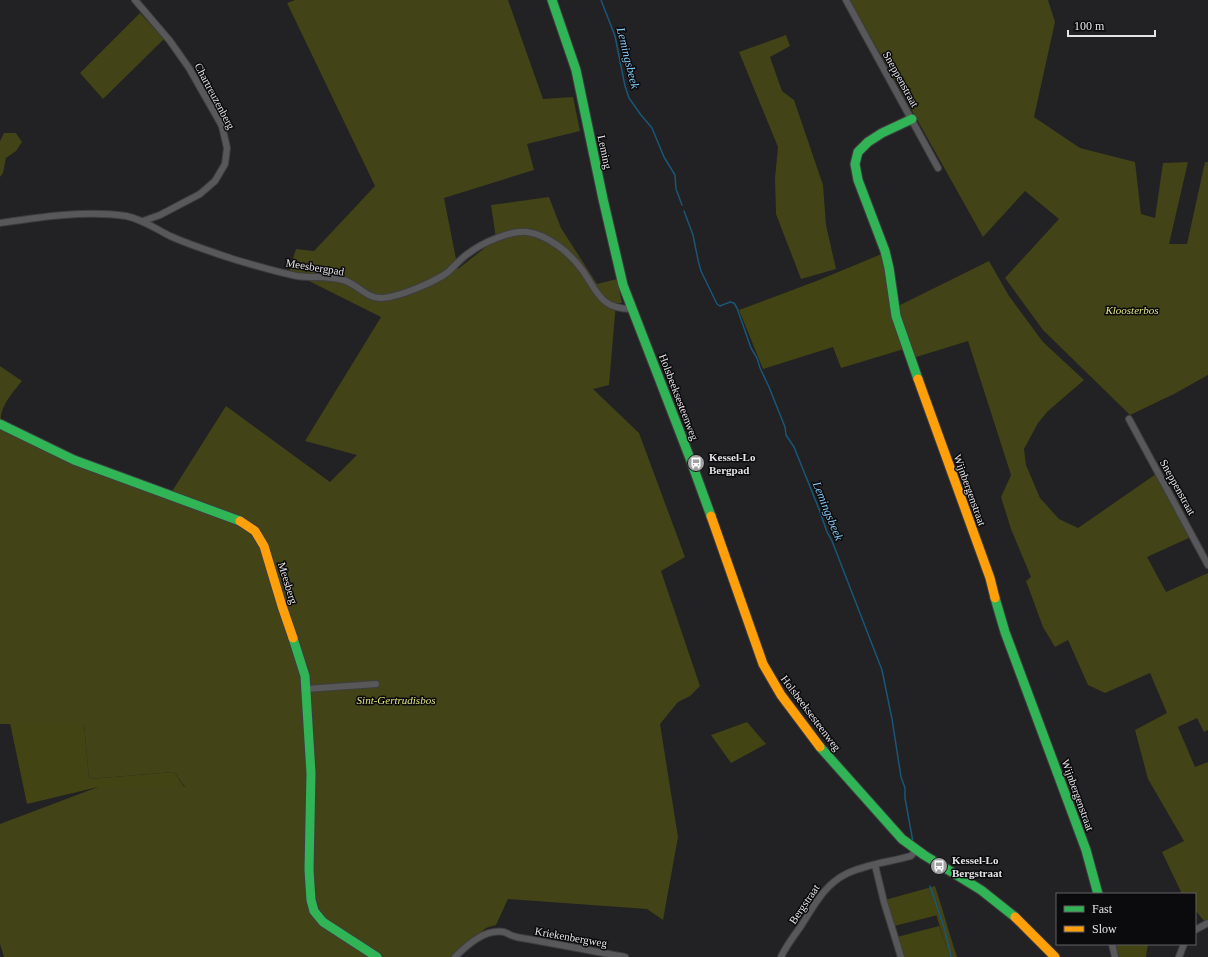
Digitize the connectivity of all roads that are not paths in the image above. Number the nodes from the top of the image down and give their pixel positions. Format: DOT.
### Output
graph roads {
  1 [pos="135,0"];
  2 [pos="552,0"];
  3 [pos="846,0"];
  4 [pos="912,120"];
  5 [pos="938,168"];
  6 [pos="143,221"];
  7 [pos="0,223"];
  8 [pos="632,309"];
  9 [pos="1129,419"];
  10 [pos="0,424"];
  11 [pos="1208,565"];
  12 [pos="376,684"];
  13 [pos="306,689"];
  14 [pos="916,850"];
  15 [pos="875,865"];
  16 [pos="1098,893"];
  17 [pos="1208,923"];
  18 [pos="1196,929"];
  19 [pos="1112,945"];
  20 [pos="1184,945"];
  21 [pos="377,957"];
  22 [pos="455,957"];
  23 [pos="625,957"];
  24 [pos="781,957"];
  25 [pos="901,957"];
  26 [pos="1055,957"];
  27 [pos="1115,957"];
  28 [pos="1180,957"];
  1 -- 6 [label="street, Chartreuzenberg"];
  2 -- 8 [label="street, Leming"];
  3 -- 4 [label="street, Sneppenstraat"];
  4 -- 5 [label="street, Sneppenstraat"];
  4 -- 16 [label="street, Wijnbergenstraat"];
  6 -- 7 [label="street, Meesbergpad"];
  6 -- 8 [label="street, Meesbergpad"];
  8 -- 14 [label="street, Holsbeeksesteenweg"];
  9 -- 11 [label="street, Sneppenstraat"];
  10 -- 13 [label="street, Meesberg"];
  12 -- 13 [label="street"];
  13 -- 21 [label="street, Meesberg"];
  14 -- 15 [label="street, Bergstraat"];
  14 -- 26 [label="street, Holsbeeksesteenweg"];
  15 -- 24 [label="street, Bergstraat"];
  15 -- 25 [label="street"];
  17 -- 18 [label="street"];
  19 -- 27 [label="street"];
  20 -- 28 [label="street"];
  22 -- 23 [label="street, Kriekenbergweg"];
}
